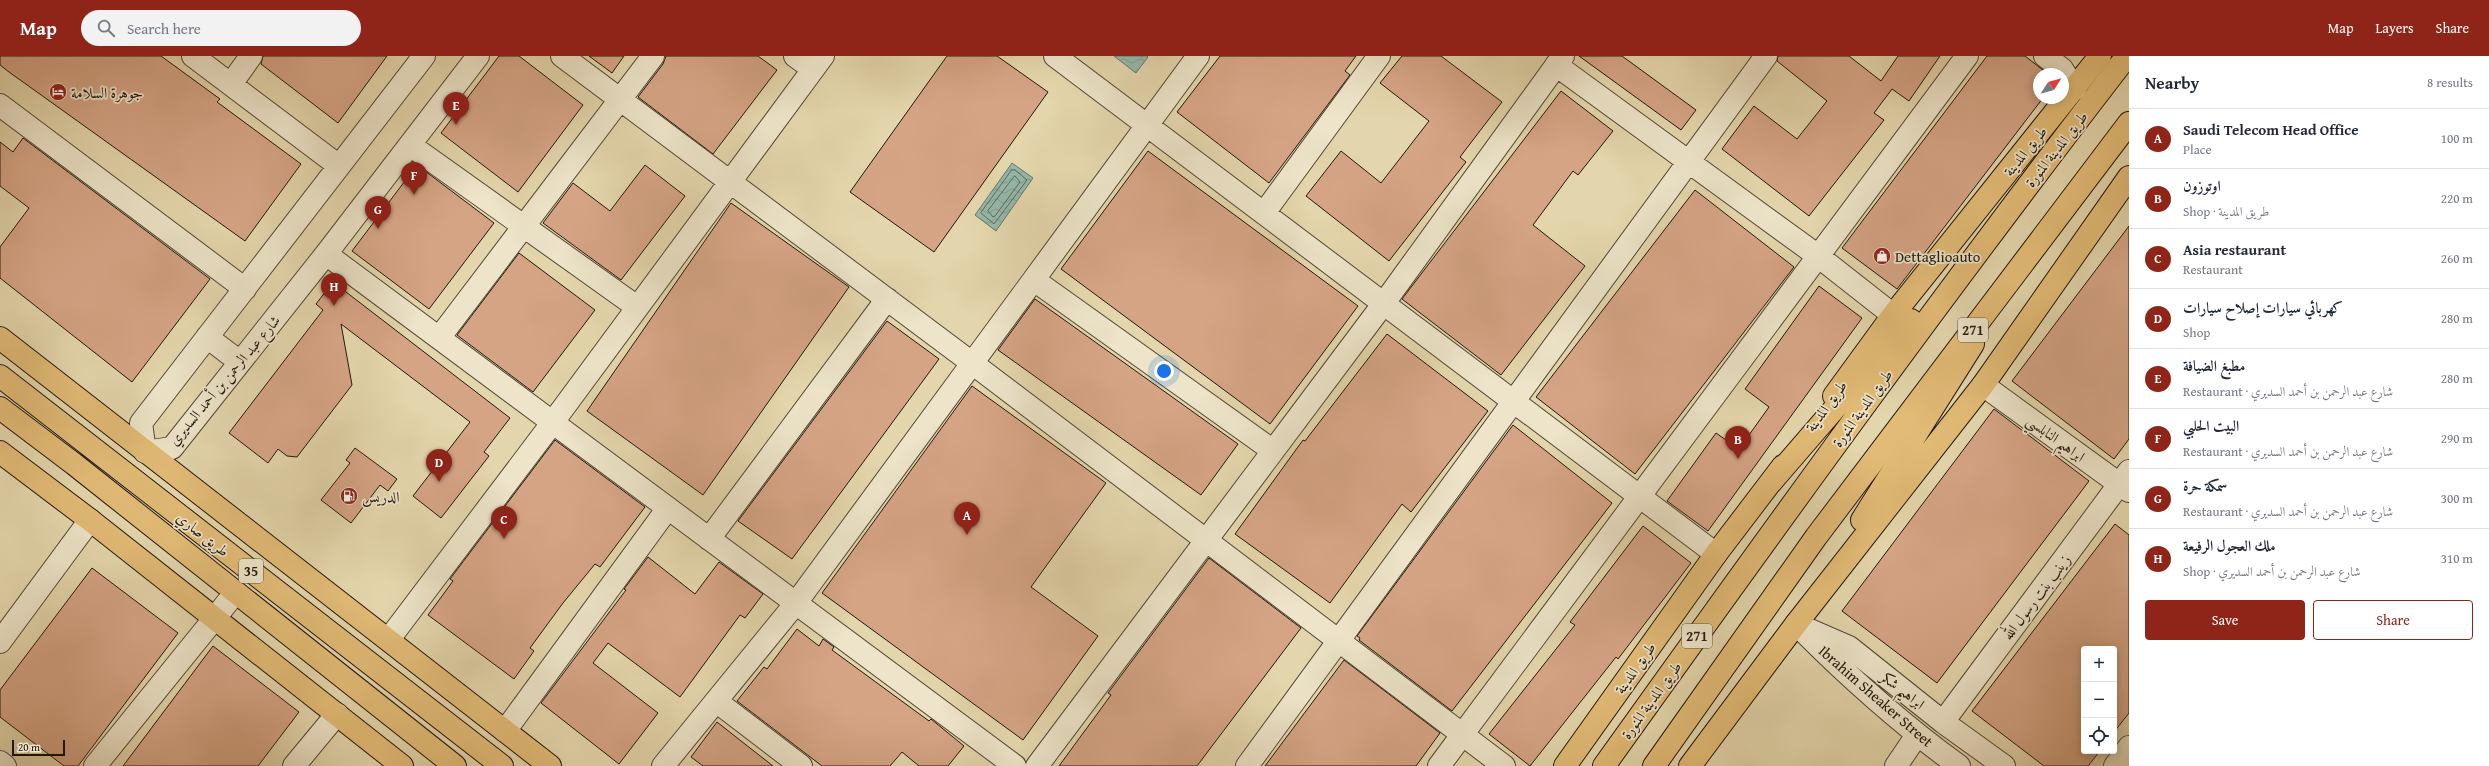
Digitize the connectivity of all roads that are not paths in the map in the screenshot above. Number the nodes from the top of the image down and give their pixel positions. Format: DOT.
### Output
graph roads {
  1 [pos="193,56"];
  2 [pos="251,56"];
  3 [pos="424,56"];
  4 [pos="478,56"];
  5 [pos="562,56"];
  6 [pos="653,56"];
  7 [pos="795,56"];
  8 [pos="1055,56"];
  9 [pos="1198,56"];
  10 [pos="1379,56"];
  11 [pos="1766,56"];
  12 [pos="1967,56"];
  13 [pos="2045,56"];
  14 [pos="2100,56"];
  15 [pos="2127,56"];
  16 [pos="1560,61"];
  17 [pos="818,63"];
  18 [pos="231,84"];
  19 [pos="2075,89"];
  20 [pos="620,100"];
  21 [pos="0,105"];
  22 [pos="2129,123"];
  23 [pos="1147,125"];
  24 [pos="410,145"];
  25 [pos="1689,162"];
  26 [pos="340,166"];
  27 [pos="2129,177"];
  28 [pos="730,182"];
  29 [pos="2023,191"];
  30 [pos="1264,213"];
  31 [pos="524,226"];
  32 [pos="326,254"];
  33 [pos="1818,256"];
  34 [pos="2022,266"];
  35 [pos="1034,280"];
  36 [pos="245,288"];
  37 [pos="887,299"];
  38 [pos="1384,303"];
  39 [pos="638,307"];
  40 [pos="1894,315"];
  41 [pos="208,337"];
  42 [pos="0,338"];
  43 [pos="439,338"];
  44 [pos="240,362"];
  45 [pos="972,363"];
  46 [pos="0,376"];
  47 [pos="1983,385"];
  48 [pos="1514,401"];
  49 [pos="0,408"];
  50 [pos="553,422"];
  51 [pos="1272,450"];
  52 [pos="0,452"];
  53 [pos="145,452"];
  54 [pos="1772,481"];
  55 [pos="2126,482"];
  56 [pos="1639,495"];
  57 [pos="668,508"];
  58 [pos="90,520"];
  59 [pos="709,539"];
  60 [pos="1207,540"];
  61 [pos="1716,554"];
  62 [pos="295,567"];
  63 [pos="235,593"];
  64 [pos="796,603"];
  65 [pos="215,619"];
  66 [pos="1796,624"];
  67 [pos="389,639"];
  68 [pos="1340,640"];
  69 [pos="0,642"];
  70 [pos="373,666"];
  71 [pos="716,701"];
  72 [pos="337,714"];
  73 [pos="1943,722"];
  74 [pos="505,731"];
  75 [pos="1463,733"];
  76 [pos="1917,735"];
  77 [pos="2129,747"];
  78 [pos="0,762"];
  79 [pos="5,766"];
  80 [pos="95,766"];
  81 [pos="294,766"];
  82 [pos="402,766"];
  83 [pos="455,766"];
  84 [pos="502,766"];
  85 [pos="550,766"];
  86 [pos="663,766"];
  87 [pos="800,766"];
  88 [pos="1015,766"];
  89 [pos="1036,766"];
  90 [pos="1247,766"];
  91 [pos="1439,766"];
  92 [pos="1504,766"];
  93 [pos="1565,766"];
  94 [pos="1604,766"];
  95 [pos="1654,766"];
  96 [pos="1690,766"];
  97 [pos="1896,766"];
  98 [pos="1959,766"];
  99 [pos="2004,766"];
  100 [pos="2115,766"];
  1 -- 18 [label="street"];
  2 -- 18 [label="street"];
  3 -- 26 [label="street, شارع عبد الرحمن بن أحمد السديري"];
  4 -- 24 [label="street, شارع عبد الرحمن بن أحمد السديري"];
  5 -- 20 [label="street"];
  6 -- 20 [label="street"];
  7 -- 17 [label="street"];
  8 -- 23 [label="street"];
  9 -- 23 [label="street"];
  10 -- 30 [label="street"];
  11 -- 25 [label="street"];
  12 -- 33 [label="street"];
  13 -- 19 [label="street"];
  14 -- 19 [label="main road, طريق المدينة"];
  15 -- 29 [label="main road, طريق المدينة المنورة / 271"];
  16 -- 25 [label="street"];
  16 -- 38 [label="street"];
  17 -- 28 [label="street"];
  18 -- 26 [label="street"];
  19 -- 40 [label="main road, طريق المدينة"];
  20 -- 28 [label="street"];
  20 -- 31 [label="street"];
  21 -- 36 [label="street"];
  22 -- 34 [label="main road, 271"];
  23 -- 30 [label="street"];
  23 -- 35 [label="street"];
  24 -- 31 [label="street"];
  24 -- 32 [label="street, شارع عبد الرحمن بن أحمد السديري"];
  25 -- 33 [label="street"];
  25 -- 48 [label="street"];
  26 -- 36 [label="street, شارع عبد الرحمن بن أحمد السديري"];
  27 -- 47 [label="main road"];
  28 -- 37 [label="street"];
  28 -- 39 [label="street"];
  29 -- 54 [label="main road"];
  29 -- 94 [label="main road, طريق المدينة المنورة / 271"];
  30 -- 38 [label="street"];
  31 -- 39 [label="street"];
  31 -- 43 [label="street"];
  32 -- 43 [label="street"];
  32 -- 44 [label="street, شارع عبد الرحمن بن أحمد السديري"];
  33 -- 40 [label="street"];
  33 -- 56 [label="street"];
  34 -- 66 [label="main road"];
  34 -- 95 [label="main road, 271"];
  35 -- 45 [label="street"];
  35 -- 51 [label="street"];
  36 -- 41 [label="street, شارع عبد الرحمن بن أحمد السديري"];
  37 -- 45 [label="street"];
  37 -- 59 [label="street"];
  38 -- 48 [label="street"];
  38 -- 51 [label="street"];
  39 -- 50 [label="street"];
  40 -- 54 [label="main road, طريق المدينة"];
  41 -- 44 [label="street"];
  41 -- 53 [label="street, شارع عبد الرحمن بن أحمد السديري"];
  42 -- 53 [label="main road"];
  43 -- 50 [label="street"];
  44 -- 53 [label="street, شارع عبد الرحمن بن أحمد السديري"];
  45 -- 60 [label="street"];
  45 -- 64 [label="street"];
  46 -- 70 [label="main road, طريق صاري / 35"];
  47 -- 55 [label="street, ابراهيم النابلسي"];
  47 -- 66 [label="main road"];
  48 -- 56 [label="street"];
  48 -- 68 [label="street"];
  49 -- 63 [label="main road, طريق صاري / 35"];
  50 -- 57 [label="street"];
  50 -- 67 [label="street"];
  51 -- 60 [label="street"];
  52 -- 58 [label="main road"];
  53 -- 62 [label="main road"];
  54 -- 61 [label="main road, طريق المدينة"];
  55 -- 73 [label="street, زينب بنت رسول الله"];
  56 -- 61 [label="street"];
  56 -- 75 [label="street"];
  57 -- 59 [label="street"];
  57 -- 74 [label="street"];
  58 -- 65 [label="main road"];
  58 -- 69 [label="street"];
  59 -- 64 [label="street"];
  60 -- 68 [label="street"];
  60 -- 89 [label="street"];
  61 -- 93 [label="main road, طريق المدينة"];
  62 -- 67 [label="main road"];
  62 -- 70 [label="main road"];
  63 -- 65 [label="street"];
  63 -- 83 [label="main road, طريق صاري / 35"];
  64 -- 71 [label="street"];
  64 -- 88 [label="street"];
  65 -- 72 [label="main road"];
  65 -- 80 [label="street"];
  66 -- 73 [label="street, ابراهيم شكر"];
  66 -- 76 [label="street, Ibrahim Sheaker Street"];
  66 -- 96 [label="main road"];
  67 -- 74 [label="main road"];
  68 -- 75 [label="street"];
  68 -- 90 [label="street"];
  70 -- 84 [label="main road, طريق صاري / 35"];
  71 -- 86 [label="street"];
  71 -- 87 [label="street"];
  72 -- 81 [label="street"];
  72 -- 82 [label="main road"];
  73 -- 99 [label="street, ابراهيم شكر"];
  74 -- 85 [label="main road"];
  75 -- 91 [label="street"];
  75 -- 92 [label="street"];
  76 -- 97 [label="street"];
  76 -- 98 [label="street, Ibrahim Sheaker Street"];
  77 -- 100 [label="street"];
  78 -- 79 [label="street"];
}
